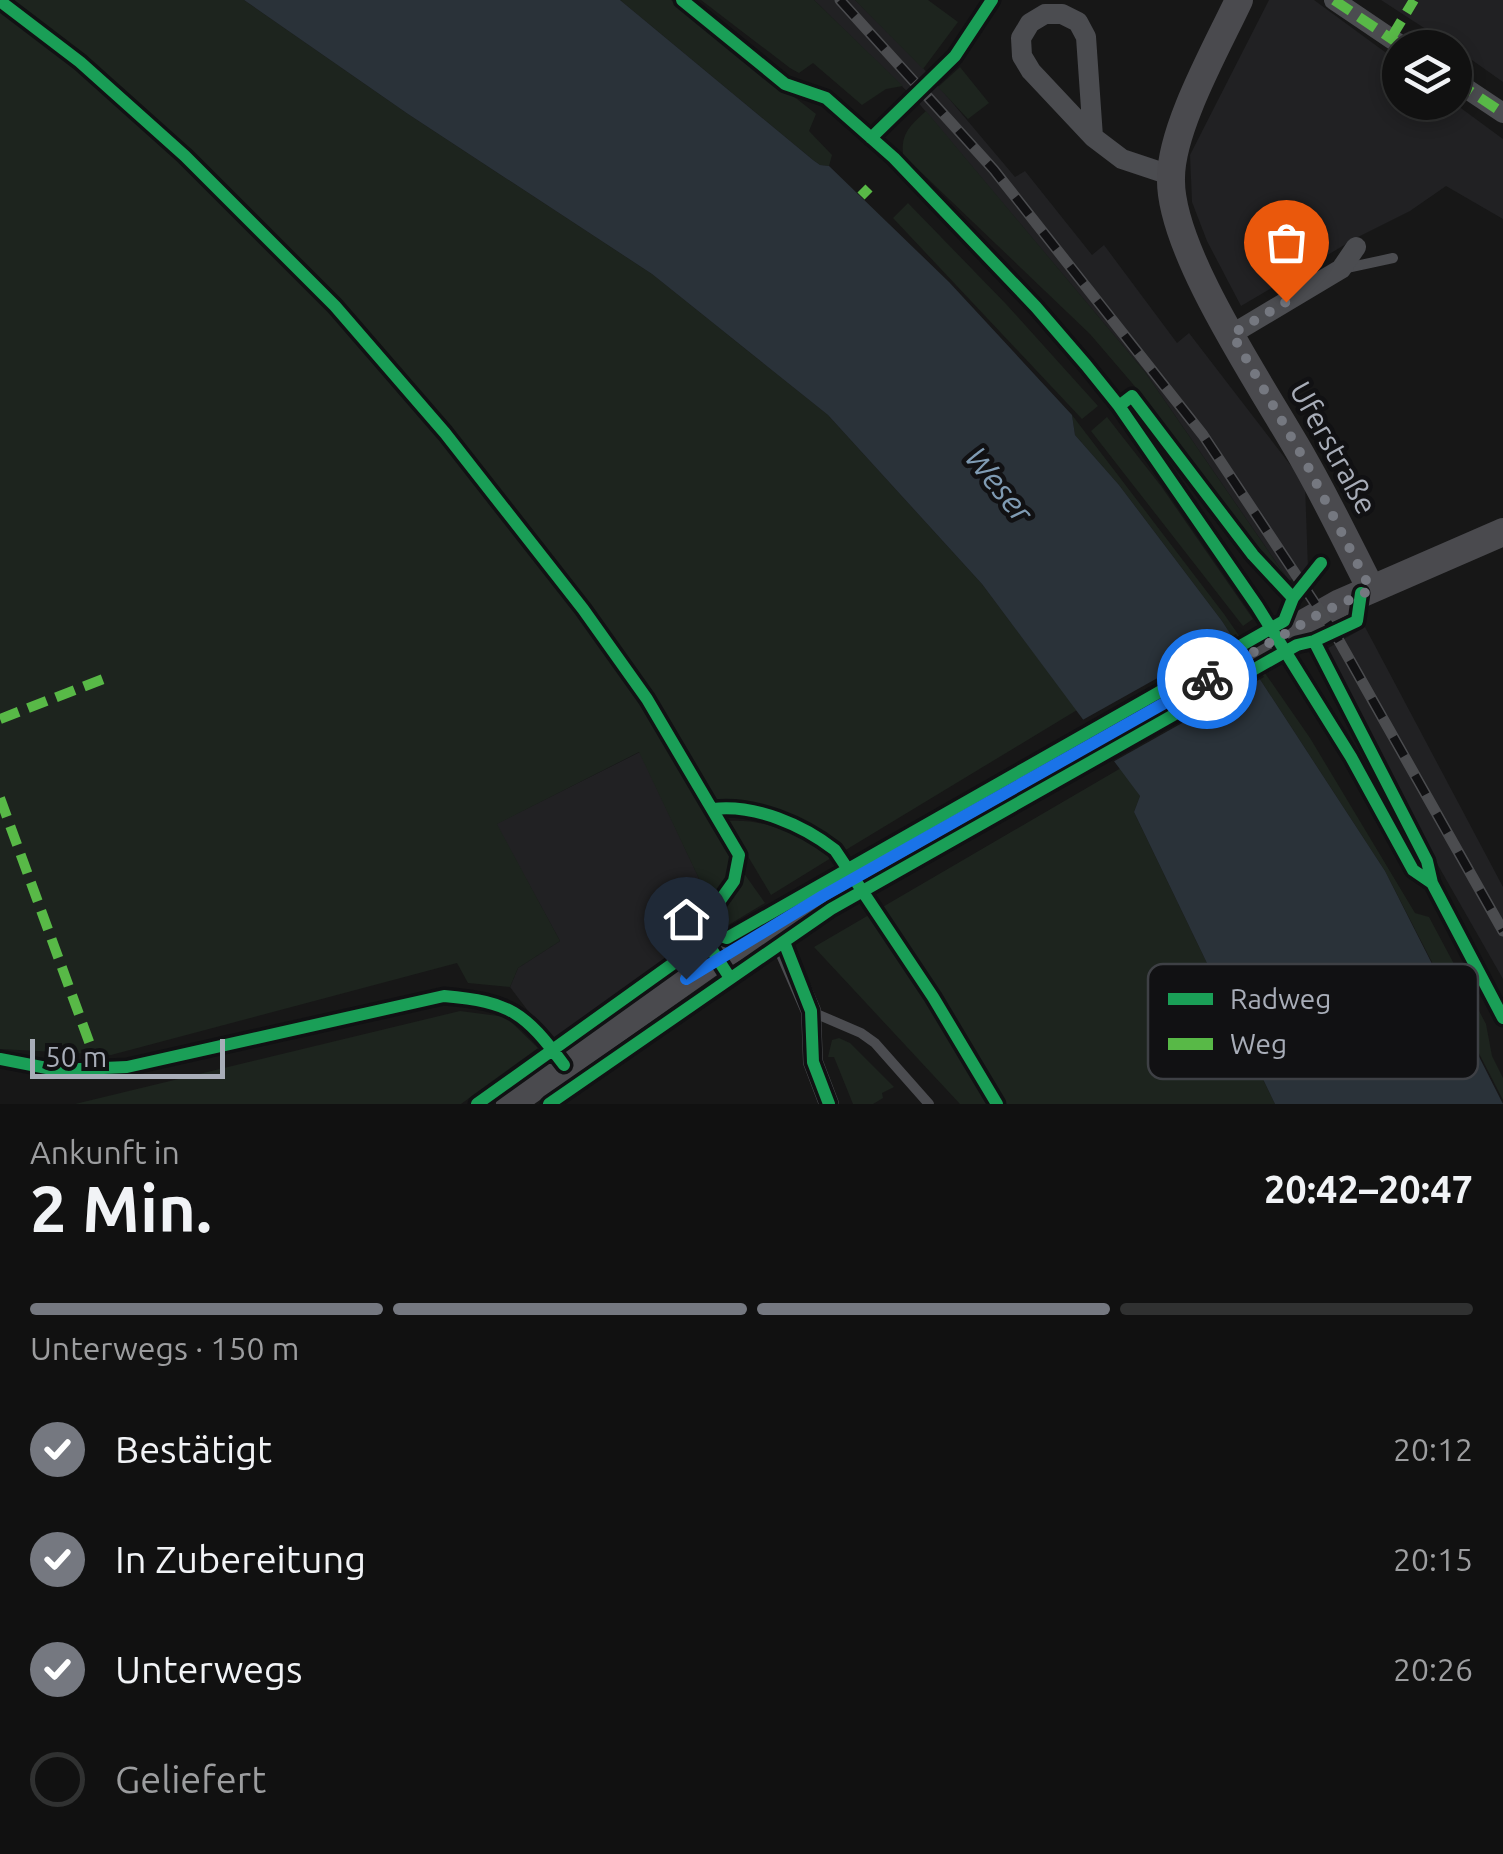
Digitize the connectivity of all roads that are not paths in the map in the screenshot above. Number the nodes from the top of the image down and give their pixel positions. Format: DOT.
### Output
graph roads {
  1 [pos="992,0"];
  2 [pos="1239,0"];
  3 [pos="1334,0"];
  4 [pos="1382,33"];
  5 [pos="938,72"];
  6 [pos="1472,92"];
  7 [pos="914,95"];
  8 [pos="1503,113"];
  9 [pos="1093,137"];
  10 [pos="871,138"];
  11 [pos="1170,175"];
  12 [pos="1356,247"];
  13 [pos="1393,258"];
  14 [pos="1341,269"];
  15 [pos="1232,334"];
  16 [pos="1503,532"];
  17 [pos="1371,590"];
  18 [pos="774,926"];
  19 [pos="811,1012"];
  20 [pos="0,1059"];
  21 [pos="564,1065"];
  22 [pos="510,1104"];
  23 [pos="829,1104"];
  24 [pos="929,1104"];
  1 -- 5 [label="lane"];
  2 -- 11 [label="main road, Uferstraße"];
  3 -- 4 [label="street"];
  6 -- 8 [label="street"];
  7 -- 10 [label="lane"];
  9 -- 9 [label="street"];
  9 -- 11 [label="street"];
  11 -- 15 [label="main road, Uferstraße"];
  12 -- 14 [label="street"];
  13 -- 14 [label="lane"];
  14 -- 15 [label="street"];
  15 -- 17 [label="main road, Uferstraße"];
  16 -- 17 [label="main road"];
  17 -- 18 [label="main road"];
  18 -- 19 [label="street"];
  18 -- 21 [label="main road"];
  19 -- 23 [label="street"];
  19 -- 24 [label="lane"];
  20 -- 21 [label="lane"];
  21 -- 22 [label="main road"];
}
